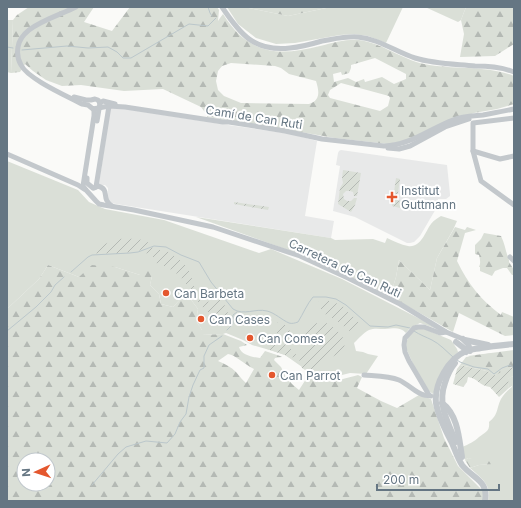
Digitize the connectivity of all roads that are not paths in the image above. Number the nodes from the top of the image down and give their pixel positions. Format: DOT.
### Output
graph roads {
  1 [pos="76,7"];
  2 [pos="222,7"];
  3 [pos="514,72"];
  4 [pos="65,95"];
  5 [pos="91,100"];
  6 [pos="109,106"];
  7 [pos="125,107"];
  8 [pos="95,108"];
  9 [pos="514,109"];
  10 [pos="482,115"];
  11 [pos="458,118"];
  12 [pos="514,118"];
  13 [pos="442,129"];
  14 [pos="428,131"];
  15 [pos="396,145"];
  16 [pos="411,145"];
  17 [pos="379,146"];
  18 [pos="473,151"];
  19 [pos="7,154"];
  20 [pos="514,156"];
  21 [pos="87,187"];
  22 [pos="105,194"];
  23 [pos="93,198"];
  24 [pos="514,205"];
  25 [pos="113,207"];
  26 [pos="446,332"];
  27 [pos="459,341"];
  28 [pos="514,344"];
  29 [pos="494,347"];
  30 [pos="514,347"];
  31 [pos="468,350"];
  32 [pos="462,355"];
  33 [pos="449,368"];
  34 [pos="364,375"];
  35 [pos="429,395"];
  36 [pos="436,397"];
  37 [pos="450,419"];
  38 [pos="452,442"];
  39 [pos="469,471"];
  40 [pos="485,501"];
  1 -- 4 [label="street"];
  2 -- 3 [label="street"];
  4 -- 5 [label="street"];
  4 -- 8 [label="street"];
  5 -- 8 [label="street"];
  5 -- 8 [label="street"];
  6 -- 7 [label="street, Camí de Can Ruti"];
  6 -- 8 [label="street, Camí de Can Ruti"];
  6 -- 21 [label="street"];
  7 -- 8 [label="street, Camí de Can Ruti"];
  7 -- 17 [label="street, Camí de Can Ruti"];
  8 -- 21 [label="street"];
  9 -- 10 [label="street, Camí de Can Ruti"];
  10 -- 11 [label="street, Camí de Can Ruti"];
  10 -- 13 [label="street, Camí de Can Ruti"];
  11 -- 13 [label="street, Camí de Can Ruti"];
  11 -- 14 [label="street, Camí de Can Ruti"];
  12 -- 18 [label="street"];
  13 -- 16 [label="street, Camí de Can Ruti"];
  14 -- 15 [label="street, Camí de Can Ruti"];
  14 -- 16 [label="street, Camí de Can Ruti"];
  15 -- 16 [label="street, Camí de Can Ruti"];
  15 -- 17 [label="street, Camí de Can Ruti"];
  16 -- 17 [label="street, Camí de Can Ruti"];
  18 -- 20 [label="street"];
  18 -- 24 [label="street"];
  19 -- 21 [label="street"];
  21 -- 22 [label="street"];
  21 -- 23 [label="street"];
  22 -- 23 [label="street"];
  22 -- 25 [label="street"];
  23 -- 25 [label="street, Carretera de Can Ruti"];
  25 -- 26 [label="street, Carretera de Can Ruti"];
  26 -- 27 [label="street, Carretera de Can Ruti"];
  26 -- 35 [label="street"];
  27 -- 29 [label="street"];
  27 -- 31 [label="street"];
  27 -- 32 [label="street"];
  28 -- 29 [label="street"];
  29 -- 30 [label="street"];
  29 -- 31 [label="street"];
  29 -- 32 [label="street"];
  31 -- 32 [label="street"];
  32 -- 33 [label="street"];
  33 -- 36 [label="street"];
  33 -- 37 [label="street"];
  34 -- 35 [label="street"];
  35 -- 36 [label="street"];
  36 -- 37 [label="street"];
  36 -- 38 [label="street"];
  37 -- 38 [label="street"];
  37 -- 39 [label="street"];
  38 -- 39 [label="street"];
  39 -- 40 [label="street"];
}
